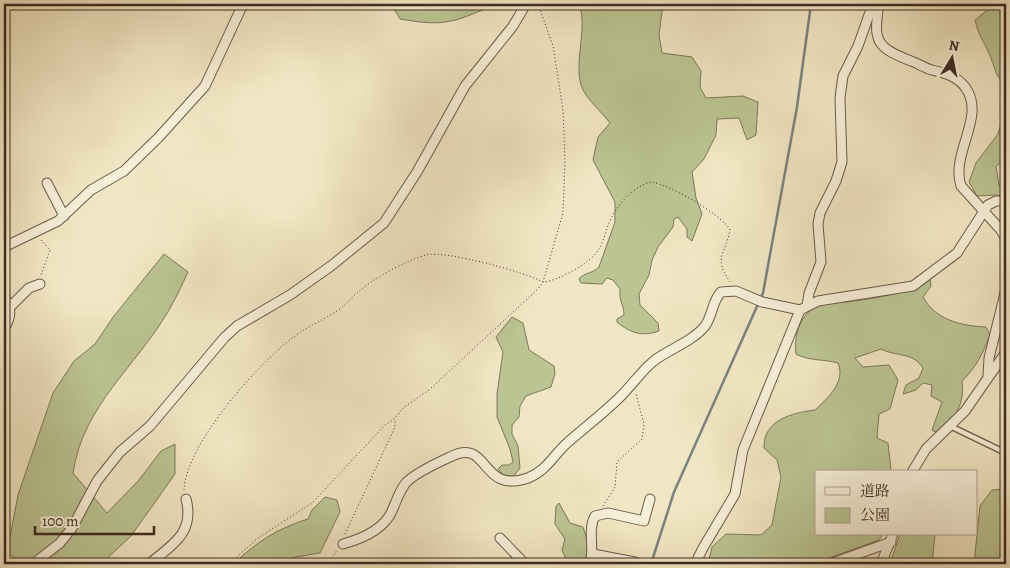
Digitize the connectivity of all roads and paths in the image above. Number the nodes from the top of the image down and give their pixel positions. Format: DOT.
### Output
graph roads {
  1 [pos="242,4"];
  2 [pos="526,4"];
  3 [pos="538,4"];
  4 [pos="878,4"];
  5 [pos="47,183"];
  6 [pos="1006,202"];
  7 [pos="982,211"];
  8 [pos="64,216"];
  9 [pos="31,236"];
  10 [pos="1006,239"];
  11 [pos="4,247"];
  12 [pos="543,282"];
  13 [pos="40,284"];
  14 [pos="1006,290"];
  15 [pos="736,291"];
  16 [pos="4,297"];
  17 [pos="10,307"];
  18 [pos="803,308"];
  19 [pos="4,329"];
  20 [pos="1006,352"];
  21 [pos="988,376"];
  22 [pos="638,378"];
  23 [pos="395,418"];
  24 [pos="950,426"];
  25 [pos="1006,454"];
  26 [pos="913,470"];
  27 [pos="186,499"];
  28 [pos="650,499"];
  29 [pos="599,514"];
  30 [pos="500,538"];
  31 [pos="892,538"];
  32 [pos="343,544"];
  33 [pos="593,554"];
  34 [pos="635,562"];
  35 [pos="33,564"];
  36 [pos="149,564"];
  37 [pos="229,564"];
  38 [pos="328,564"];
  39 [pos="525,564"];
  40 [pos="590,564"];
  41 [pos="698,564"];
  42 [pos="830,564"];
  43 [pos="881,564"];
  1 -- 8 [label="street"];
  2 -- 35 [label="street"];
  3 -- 12 [label="path"];
  4 -- 7 [label="street"];
  4 -- 18 [label="street"];
  5 -- 8 [label="street"];
  6 -- 7 [label="street"];
  7 -- 10 [label="street"];
  7 -- 18 [label="street"];
  8 -- 9 [label="street"];
  9 -- 11 [label="street"];
  9 -- 13 [label="path"];
  12 -- 15 [label="path"];
  12 -- 23 [label="path"];
  12 -- 27 [label="path"];
  13 -- 17 [label="street"];
  14 -- 21 [label="street"];
  15 -- 18 [label="street"];
  15 -- 22 [label="street"];
  16 -- 17 [label="street"];
  17 -- 19 [label="street"];
  18 -- 41 [label="street"];
  20 -- 21 [label="street"];
  21 -- 24 [label="street"];
  22 -- 29 [label="path"];
  22 -- 32 [label="street"];
  23 -- 32 [label="path"];
  23 -- 37 [label="path"];
  24 -- 25 [label="lane"];
  24 -- 26 [label="street"];
  27 -- 36 [label="street"];
  28 -- 29 [label="street"];
  29 -- 33 [label="street"];
  30 -- 39 [label="street"];
  31 -- 42 [label="street"];
  31 -- 43 [label="street"];
  32 -- 38 [label="path"];
  33 -- 34 [label="street"];
  33 -- 40 [label="street"];
}
